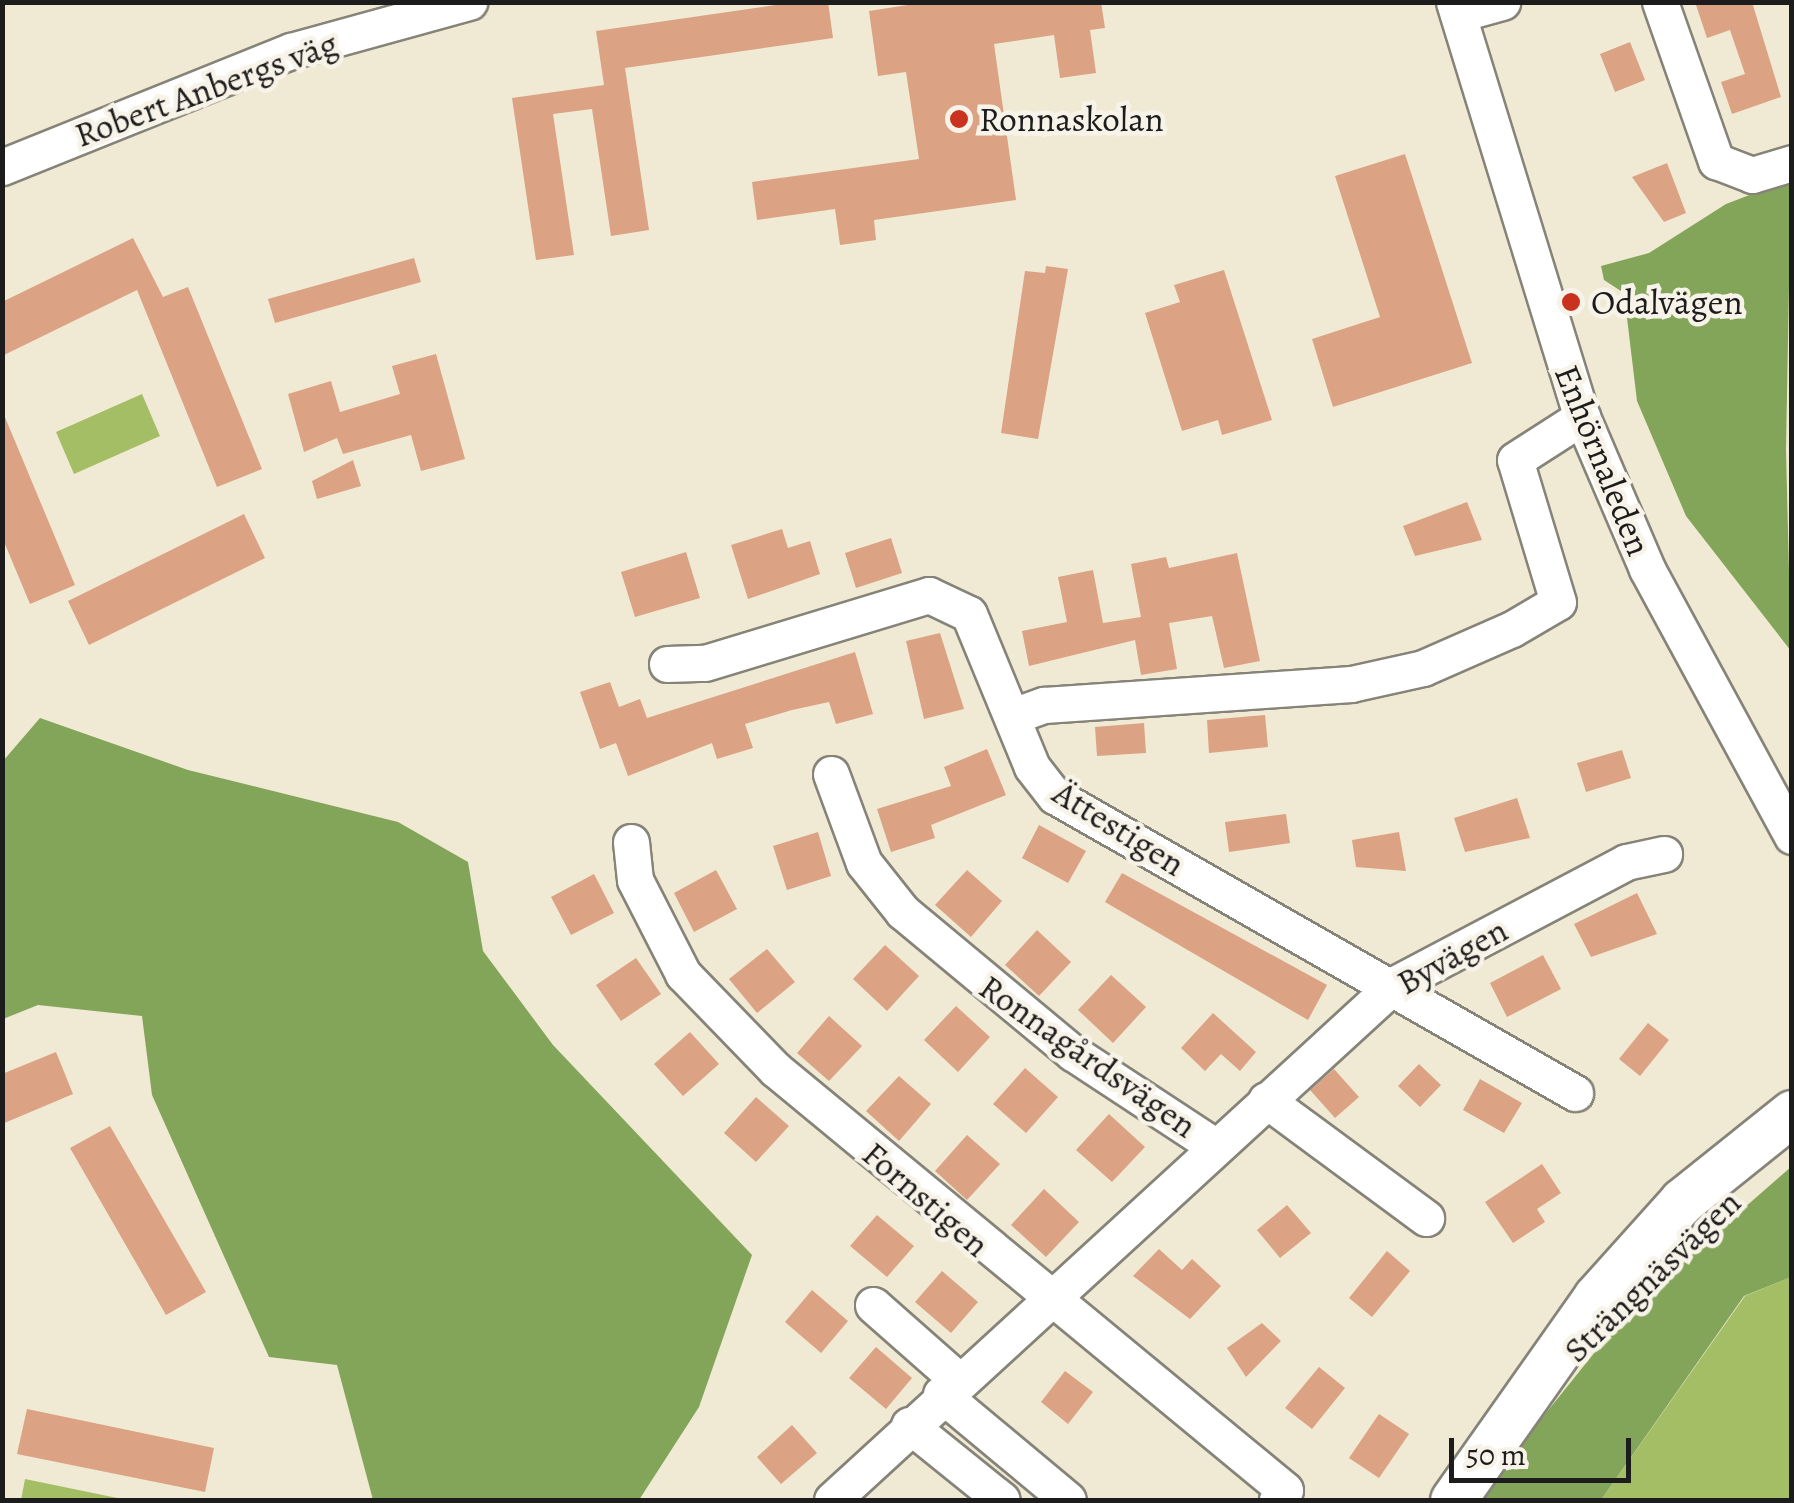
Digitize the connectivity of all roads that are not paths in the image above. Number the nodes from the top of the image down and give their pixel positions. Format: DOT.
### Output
graph roads {
  1 [pos="470,2"];
  2 [pos="1502,2"];
  3 [pos="1660,2"];
  4 [pos="1456,8"];
  5 [pos="1792,163"];
  6 [pos="3,167"];
  7 [pos="1582,417"];
  8 [pos="667,664"];
  9 [pos="1013,716"];
  10 [pos="831,774"];
  11 [pos="1792,836"];
  12 [pos="631,842"];
  13 [pos="1664,854"];
  14 [pos="1395,984"];
  15 [pos="1575,1093"];
  16 [pos="1266,1100"];
  17 [pos="1792,1113"];
  18 [pos="1213,1145"];
  19 [pos="1792,1148"];
  20 [pos="1426,1218"];
  21 [pos="1046,1302"];
  22 [pos="874,1305"];
  23 [pos="949,1386"];
  24 [pos="1517,1410"];
  25 [pos="909,1425"];
  26 [pos="832,1500"];
  27 [pos="1002,1500"];
  28 [pos="1068,1500"];
  29 [pos="1277,1500"];
  30 [pos="1453,1500"];
  1 -- 6 [label="street, Robert Anbergs väg"];
  2 -- 4 [label="street"];
  3 -- 5 [label="street"];
  4 -- 7 [label="street, Enhörnaleden"];
  7 -- 9 [label="street"];
  7 -- 11 [label="street, Enhörnaleden"];
  8 -- 9 [label="street, Ättestigen"];
  9 -- 14 [label="street, Ättestigen"];
  10 -- 18 [label="street, Ronnagårdsvägen"];
  12 -- 21 [label="street, Fornstigen"];
  13 -- 14 [label="street, Byvägen"];
  14 -- 15 [label="street, Ättestigen"];
  14 -- 16 [label="street, Byvägen"];
  16 -- 18 [label="street, Byvägen"];
  16 -- 20 [label="street"];
  17 -- 24 [label="main road, Strängnäsvägen"];
  18 -- 21 [label="street, Byvägen"];
  19 -- 24 [label="main road, Strängnäsvägen"];
  21 -- 23 [label="street, Byvägen"];
  21 -- 29 [label="street, Fornstigen"];
  22 -- 23 [label="street"];
  23 -- 25 [label="street, Byvägen"];
  23 -- 28 [label="street"];
  24 -- 30 [label="main road, Strängnäsvägen"];
  25 -- 26 [label="street, Byvägen"];
  25 -- 27 [label="street"];
}
